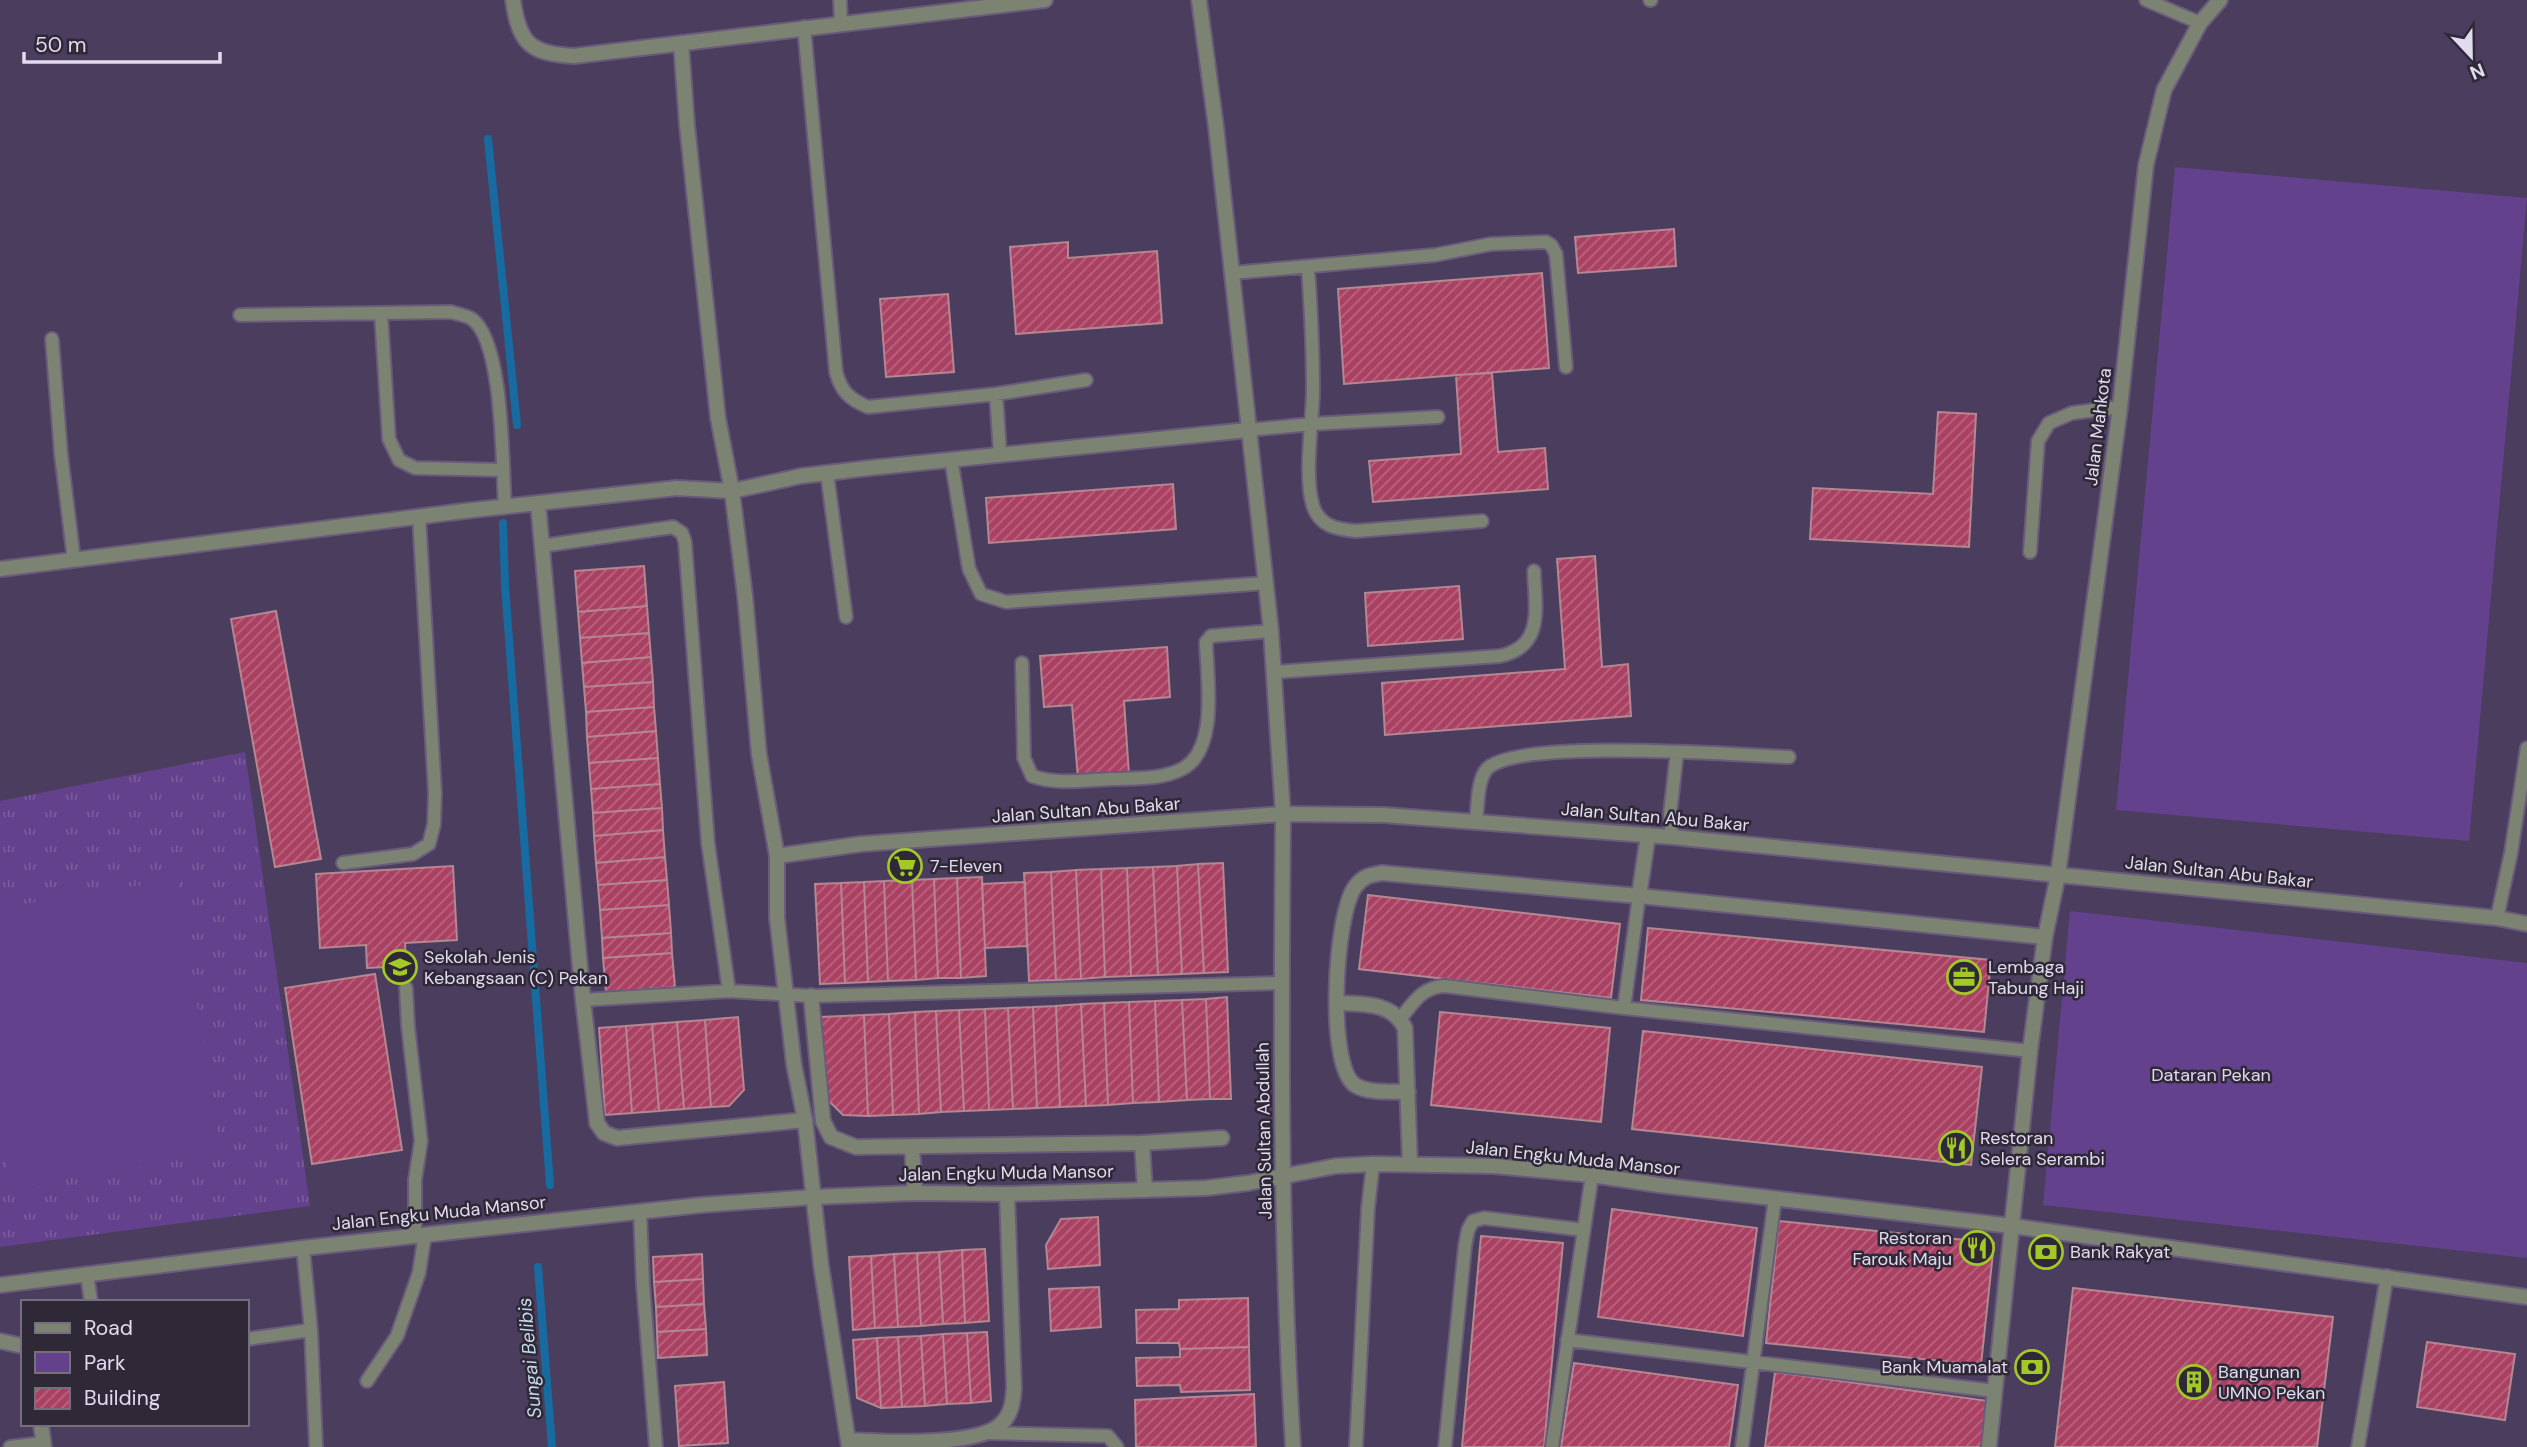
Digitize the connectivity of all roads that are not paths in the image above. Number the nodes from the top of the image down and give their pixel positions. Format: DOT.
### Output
graph roads {
  1 [pos="513,0"];
  2 [pos="840,0"];
  3 [pos="1045,0"];
  4 [pos="1199,0"];
  5 [pos="2146,0"];
  6 [pos="2220,0"];
  7 [pos="841,23"];
  8 [pos="2200,23"];
  9 [pos="804,27"];
  10 [pos="681,43"];
  11 [pos="1308,268"];
  12 [pos="1232,273"];
  13 [pos="381,313"];
  14 [pos="240,315"];
  15 [pos="52,339"];
  16 [pos="1566,367"];
  17 [pos="1086,380"];
  18 [pos="996,394"];
  19 [pos="2120,407"];
  20 [pos="1438,417"];
  21 [pos="1311,424"];
  22 [pos="1248,430"];
  23 [pos="1000,453"];
  24 [pos="951,459"];
  25 [pos="503,470"];
  26 [pos="827,473"];
  27 [pos="732,491"];
  28 [pos="538,503"];
  29 [pos="505,507"];
  30 [pos="419,516"];
  31 [pos="1482,521"];
  32 [pos="541,546"];
  33 [pos="2030,552"];
  34 [pos="74,560"];
  35 [pos="0,569"];
  36 [pos="1534,571"];
  37 [pos="1266,583"];
  38 [pos="846,617"];
  39 [pos="1271,631"];
  40 [pos="1022,663"];
  41 [pos="1275,673"];
  42 [pos="2527,748"];
  43 [pos="1677,752"];
  44 [pos="1788,757"];
  45 [pos="1283,814"];
  46 [pos="1476,821"];
  47 [pos="1648,835"];
  48 [pos="1672,837"];
  49 [pos="777,856"];
  50 [pos="343,863"];
  51 [pos="2058,875"];
  52 [pos="1639,895"];
  53 [pos="2497,918"];
  54 [pos="2527,924"];
  55 [pos="2045,937"];
  56 [pos="1281,983"];
  57 [pos="406,988"];
  58 [pos="729,991"];
  59 [pos="786,996"];
  60 [pos="811,996"];
  61 [pos="583,1000"];
  62 [pos="1338,1003"];
  63 [pos="1624,1008"];
  64 [pos="1401,1019"];
  65 [pos="2030,1051"];
  66 [pos="1408,1092"];
  67 [pos="805,1120"];
  68 [pos="1222,1138"];
  69 [pos="1142,1143"];
  70 [pos="912,1147"];
  71 [pos="1373,1164"];
  72 [pos="1410,1164"];
  73 [pos="1283,1175"];
  74 [pos="1592,1175"];
  75 [pos="1145,1190"];
  76 [pos="915,1193"];
  77 [pos="1007,1195"];
  78 [pos="814,1197"];
  79 [pos="1775,1198"];
  80 [pos="640,1211"];
  81 [pos="2012,1226"];
  82 [pos="1584,1230"];
  83 [pos="420,1234"];
  84 [pos="303,1248"];
  85 [pos="87,1274"];
  86 [pos="2387,1276"];
  87 [pos="0,1285"];
  88 [pos="2527,1297"];
  89 [pos="91,1300"];
  90 [pos="311,1330"];
  91 [pos="248,1339"];
  92 [pos="1567,1340"];
  93 [pos="0,1341"];
  94 [pos="21,1346"];
  95 [pos="1753,1362"];
  96 [pos="367,1381"];
  97 [pos="1995,1391"];
  98 [pos="41,1426"];
  99 [pos="988,1433"];
  100 [pos="848,1444"];
  101 [pos="44,1445"];
  102 [pos="10,1447"];
  103 [pos="316,1447"];
  104 [pos="656,1447"];
  105 [pos="1117,1447"];
  106 [pos="1293,1447"];
  107 [pos="1356,1447"];
  108 [pos="1445,1447"];
  109 [pos="1552,1447"];
  110 [pos="1742,1447"];
  111 [pos="1989,1447"];
  112 [pos="2358,1447"];
  1 -- 10 [label="street"];
  2 -- 7 [label="lane"];
  3 -- 7 [label="street"];
  4 -- 12 [label="street, Jalan Sultan Abdullah"];
  5 -- 8 [label="lane"];
  6 -- 8 [label="street, Jalan Mahkota"];
  7 -- 9 [label="street"];
  8 -- 19 [label="street, Jalan Mahkota"];
  9 -- 10 [label="street"];
  9 -- 18 [label="lane"];
  10 -- 27 [label="street"];
  11 -- 12 [label="lane"];
  11 -- 16 [label="lane"];
  11 -- 21 [label="lane"];
  12 -- 22 [label="street, Jalan Sultan Abdullah"];
  13 -- 14 [label="lane"];
  13 -- 25 [label="lane"];
  13 -- 25 [label="lane"];
  15 -- 34 [label="lane"];
  17 -- 18 [label="lane"];
  18 -- 23 [label="lane"];
  19 -- 33 [label="lane"];
  19 -- 51 [label="street, Jalan Mahkota"];
  20 -- 21 [label="lane"];
  21 -- 22 [label="lane"];
  21 -- 31 [label="lane"];
  22 -- 23 [label="street"];
  22 -- 37 [label="street, Jalan Sultan Abdullah"];
  23 -- 24 [label="street"];
  24 -- 26 [label="street"];
  24 -- 37 [label="lane"];
  25 -- 29 [label="lane"];
  26 -- 27 [label="street"];
  26 -- 38 [label="lane"];
  27 -- 28 [label="street"];
  27 -- 49 [label="street"];
  28 -- 29 [label="street"];
  28 -- 32 [label="street"];
  29 -- 30 [label="street"];
  30 -- 34 [label="street"];
  30 -- 50 [label="lane"];
  32 -- 58 [label="lane"];
  32 -- 61 [label="street"];
  34 -- 35 [label="street"];
  36 -- 41 [label="lane"];
  37 -- 39 [label="street, Jalan Sultan Abdullah"];
  39 -- 40 [label="lane"];
  39 -- 41 [label="street, Jalan Sultan Abdullah"];
  41 -- 45 [label="street, Jalan Sultan Abdullah"];
  42 -- 53 [label="lane"];
  43 -- 44 [label="lane"];
  43 -- 46 [label="lane"];
  43 -- 48 [label="lane"];
  45 -- 46 [label="street, Jalan Sultan Abu Bakar"];
  45 -- 49 [label="street, Jalan Sultan Abu Bakar"];
  45 -- 56 [label="street, Jalan Sultan Abdullah"];
  46 -- 47 [label="street, Jalan Sultan Abu Bakar"];
  47 -- 48 [label="street, Jalan Sultan Abu Bakar"];
  47 -- 52 [label="street"];
  48 -- 51 [label="street, Jalan Sultan Abu Bakar"];
  49 -- 59 [label="street"];
  51 -- 53 [label="street, Jalan Sultan Abu Bakar"];
  51 -- 55 [label="street, Jalan Mahkota"];
  52 -- 55 [label="street"];
  52 -- 62 [label="street"];
  52 -- 63 [label="lane"];
  53 -- 54 [label="street, Jalan Sultan Abu Bakar"];
  55 -- 65 [label="street, Jalan Mahkota"];
  56 -- 60 [label="lane"];
  56 -- 73 [label="street, Jalan Sultan Abdullah"];
  57 -- 83 [label="lane"];
  58 -- 59 [label="lane"];
  58 -- 61 [label="lane"];
  59 -- 60 [label="lane"];
  59 -- 67 [label="street"];
  60 -- 70 [label="street"];
  61 -- 67 [label="street"];
  62 -- 64 [label="street"];
  62 -- 66 [label="street"];
  63 -- 64 [label="lane"];
  63 -- 65 [label="lane"];
  64 -- 66 [label="street"];
  65 -- 81 [label="street, Jalan Mahkota"];
  66 -- 72 [label="street"];
  67 -- 78 [label="street"];
  68 -- 69 [label="street"];
  69 -- 70 [label="street"];
  69 -- 75 [label="street"];
  70 -- 76 [label="street"];
  71 -- 72 [label="street, Jalan Engku Muda Mansor"];
  71 -- 73 [label="street, Jalan Engku Muda Mansor"];
  71 -- 107 [label="lane"];
  72 -- 74 [label="street, Jalan Engku Muda Mansor"];
  73 -- 75 [label="street, Jalan Engku Muda Mansor"];
  73 -- 106 [label="street, Jalan Sultan Abdullah"];
  74 -- 79 [label="street, Jalan Engku Muda Mansor"];
  74 -- 82 [label="lane"];
  75 -- 77 [label="street, Jalan Engku Muda Mansor"];
  76 -- 77 [label="street, Jalan Engku Muda Mansor"];
  76 -- 78 [label="street, Jalan Engku Muda Mansor"];
  77 -- 99 [label="street"];
  78 -- 80 [label="street, Jalan Engku Muda Mansor"];
  78 -- 100 [label="street"];
  79 -- 81 [label="street, Jalan Engku Muda Mansor"];
  79 -- 95 [label="lane"];
  80 -- 83 [label="street, Jalan Engku Muda Mansor"];
  80 -- 104 [label="lane"];
  81 -- 86 [label="street, Jalan Engku Muda Mansor"];
  81 -- 97 [label="street, Jalan Mahkota"];
  82 -- 92 [label="lane"];
  82 -- 108 [label="lane"];
  83 -- 84 [label="street, Jalan Engku Muda Mansor"];
  83 -- 96 [label="lane"];
  84 -- 85 [label="street, Jalan Engku Muda Mansor"];
  84 -- 90 [label="lane"];
  85 -- 87 [label="street, Jalan Engku Muda Mansor"];
  85 -- 89 [label="lane"];
  86 -- 88 [label="street, Jalan Engku Muda Mansor"];
  86 -- 112 [label="lane"];
  90 -- 91 [label="lane"];
  90 -- 103 [label="lane"];
  92 -- 95 [label="lane"];
  92 -- 109 [label="lane"];
  93 -- 94 [label="street"];
  95 -- 97 [label="lane"];
  95 -- 110 [label="lane"];
  97 -- 111 [label="street, Jalan Mahkota"];
  98 -- 101 [label="street"];
  99 -- 100 [label="street"];
  99 -- 105 [label="lane"];
  101 -- 102 [label="lane"];
}
